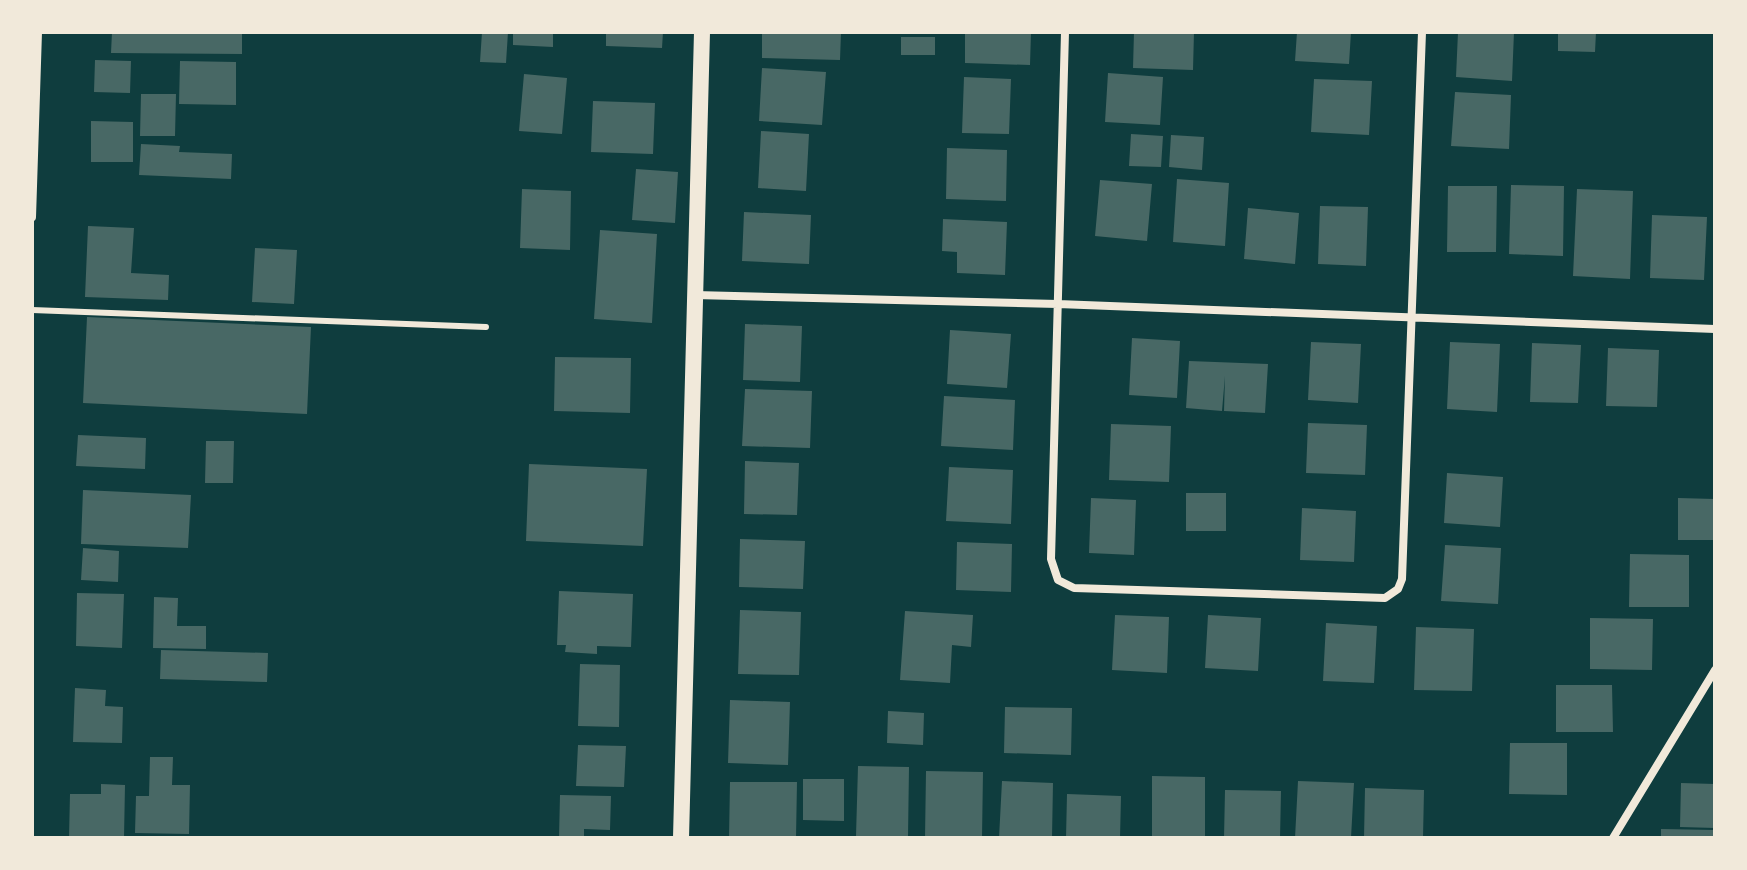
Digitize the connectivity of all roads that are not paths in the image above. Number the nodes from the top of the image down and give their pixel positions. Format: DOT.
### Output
graph roads {
  1 [pos="38,32"];
  2 [pos="702,32"];
  3 [pos="1065,32"];
  4 [pos="1422,32"];
  5 [pos="34,58"];
  6 [pos="32,217"];
  7 [pos="695,295"];
  8 [pos="1058,304"];
  9 [pos="32,310"];
  10 [pos="1413,319"];
  11 [pos="486,327"];
  12 [pos="1715,329"];
  13 [pos="1715,670"];
  14 [pos="681,838"];
  15 [pos="1613,838"];
  1 -- 5 [label="street"];
  2 -- 7 [label="main road"];
  3 -- 8 [label="street"];
  4 -- 10 [label="street"];
  5 -- 6 [label="street"];
  7 -- 8 [label="street"];
  7 -- 14 [label="main road"];
  8 -- 10 [label="street"];
  8 -- 10 [label="street"];
  9 -- 11 [label="lane"];
  10 -- 12 [label="street"];
  13 -- 15 [label="street"];
}
